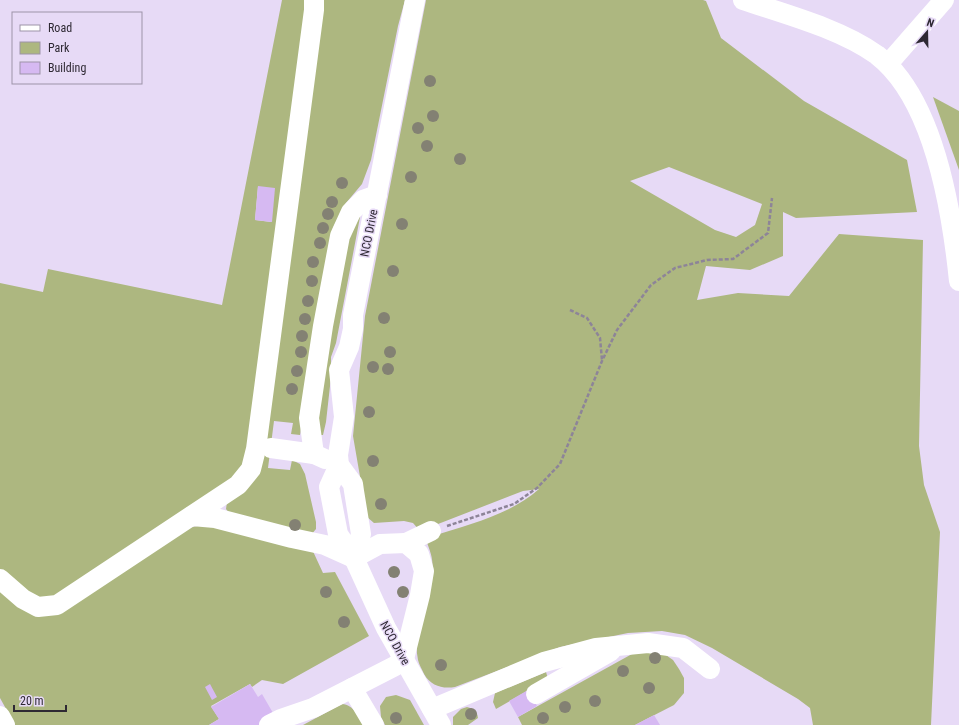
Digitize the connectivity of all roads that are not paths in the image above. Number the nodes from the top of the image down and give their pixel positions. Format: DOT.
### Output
graph roads {
  1 [pos="314,0"];
  2 [pos="415,0"];
  3 [pos="743,0"];
  4 [pos="944,0"];
  5 [pos="888,64"];
  6 [pos="377,196"];
  7 [pos="959,281"];
  8 [pos="271,448"];
  9 [pos="314,454"];
  10 [pos="339,465"];
  11 [pos="192,516"];
  12 [pos="431,531"];
  13 [pos="406,543"];
  14 [pos="354,558"];
  15 [pos="0,580"];
  16 [pos="621,646"];
  17 [pos="404,659"];
  18 [pos="710,669"];
  19 [pos="352,688"];
  20 [pos="536,694"];
  21 [pos="0,716"];
  22 [pos="437,717"];
  23 [pos="5,725"];
  24 [pos="269,725"];
  25 [pos="374,725"];
  1 -- 11 [label="street"];
  2 -- 6 [label="street, NCO Drive"];
  3 -- 5 [label="street"];
  4 -- 5 [label="street"];
  5 -- 7 [label="street"];
  6 -- 9 [label="street"];
  6 -- 10 [label="street, NCO Drive"];
  8 -- 9 [label="street"];
  9 -- 10 [label="street"];
  10 -- 14 [label="street"];
  11 -- 14 [label="street"];
  11 -- 15 [label="street"];
  12 -- 13 [label="street"];
  13 -- 14 [label="street"];
  13 -- 17 [label="street"];
  14 -- 17 [label="street, NCO Drive"];
  16 -- 18 [label="street"];
  16 -- 20 [label="street"];
  16 -- 22 [label="street"];
  17 -- 19 [label="street"];
  17 -- 22 [label="street, NCO Drive"];
  19 -- 24 [label="street"];
  19 -- 25 [label="street"];
  21 -- 23 [label="street"];
}
